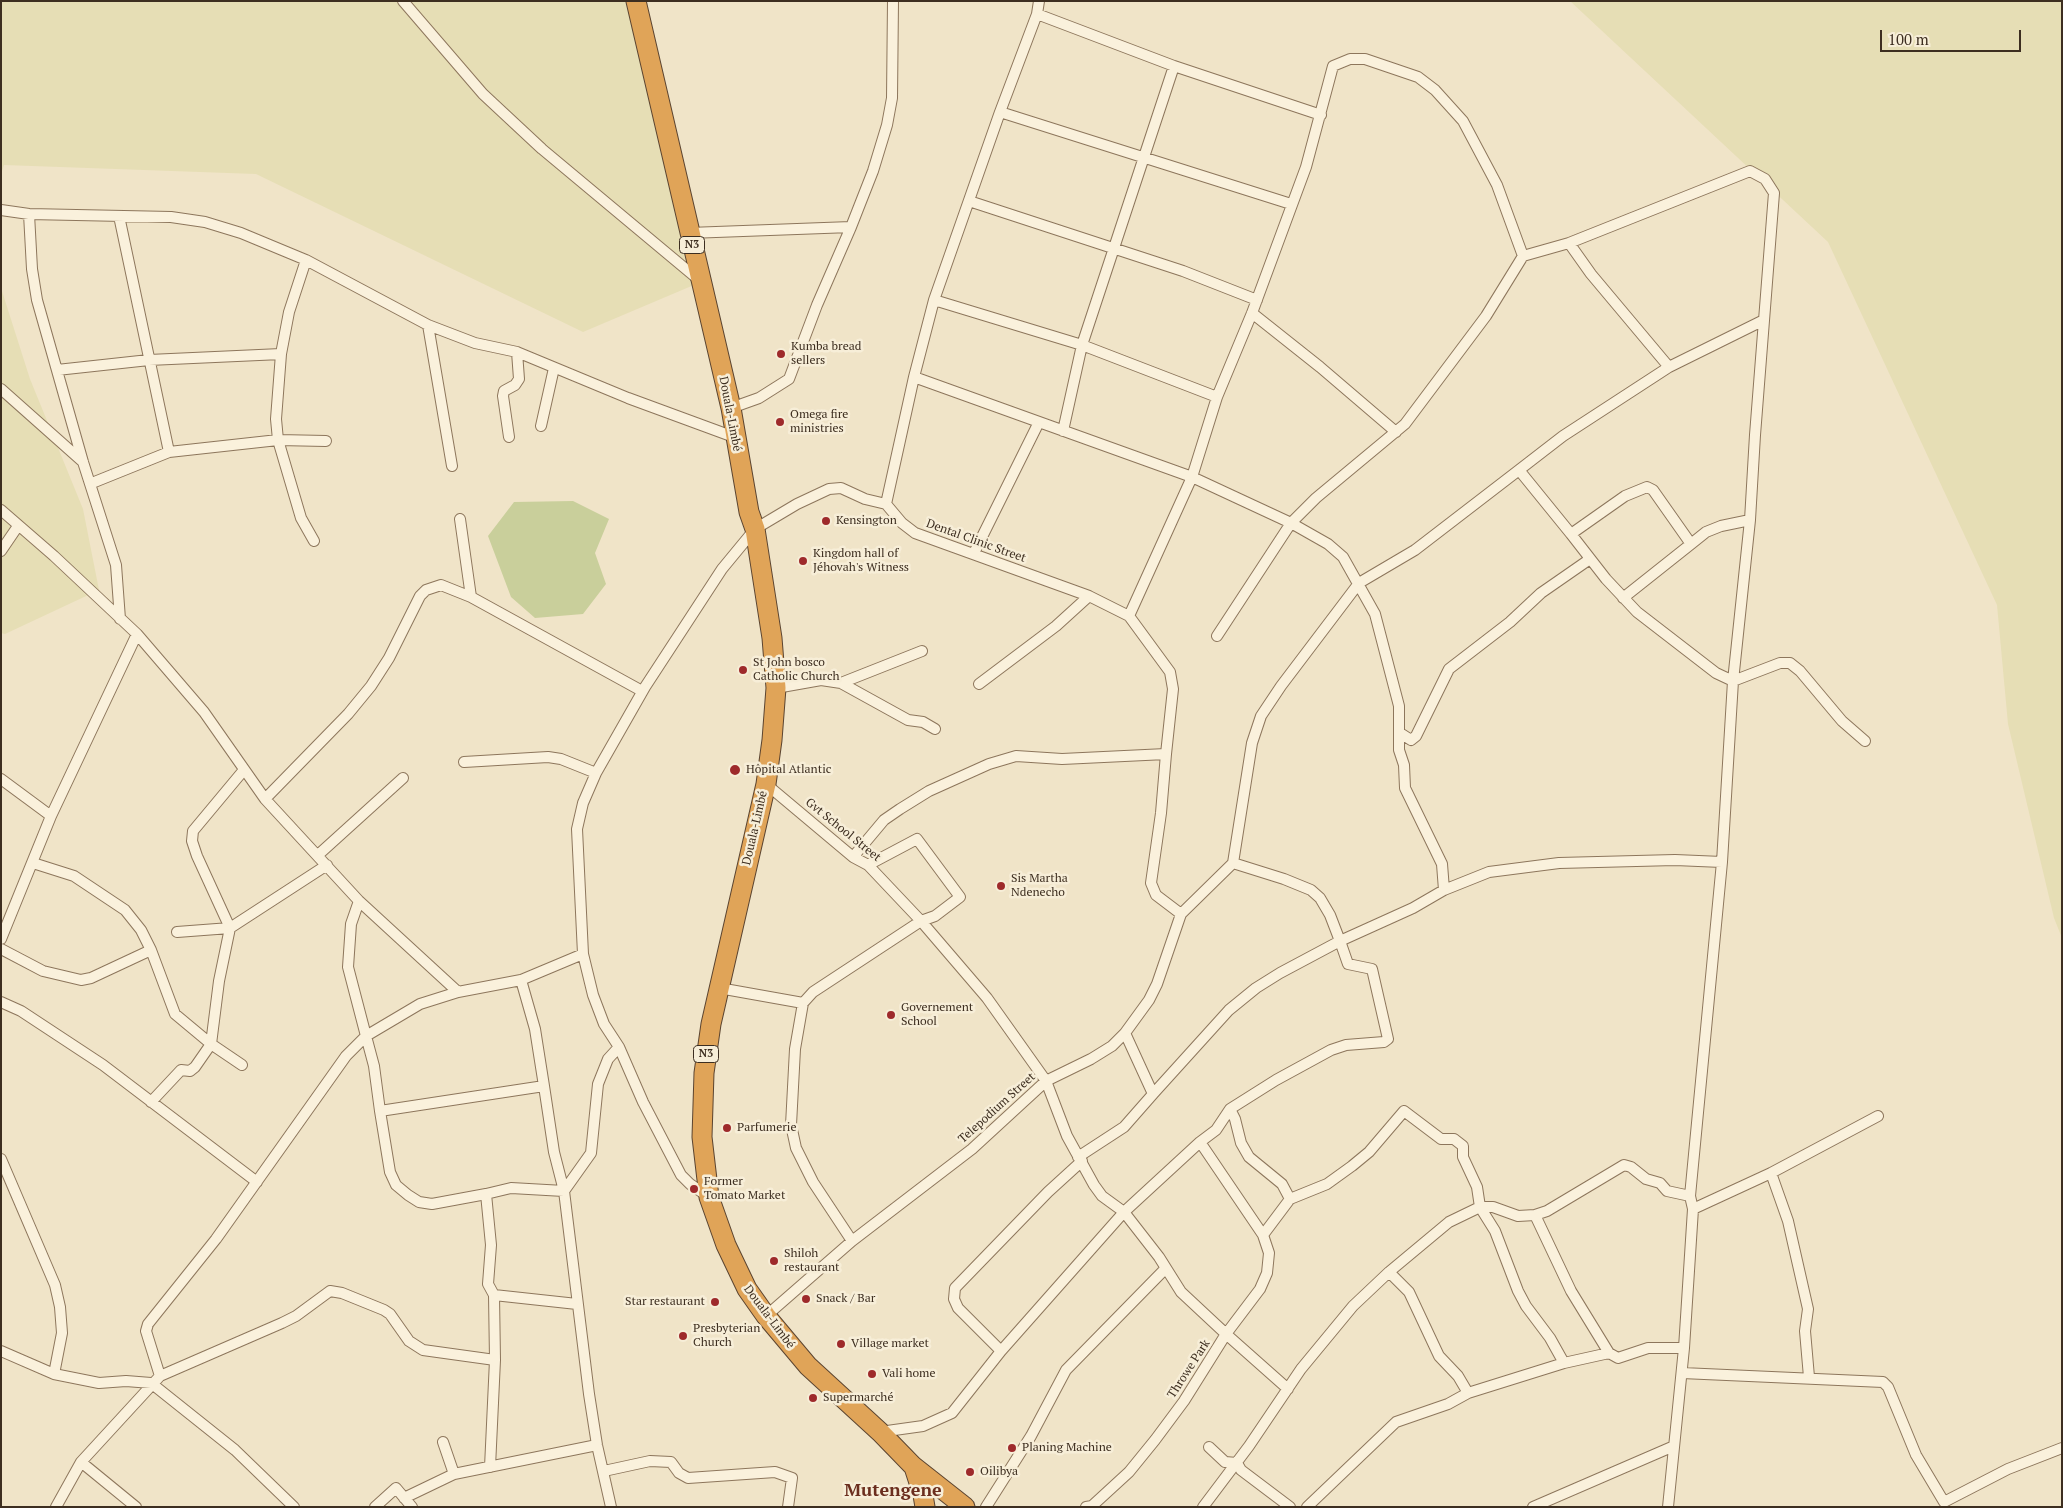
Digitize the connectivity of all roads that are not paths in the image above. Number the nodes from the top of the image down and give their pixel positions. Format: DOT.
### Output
graph roads {
  1 [pos="403,1"];
  2 [pos="636,1"];
  3 [pos="893,1"];
  4 [pos="1039,1"];
  5 [pos="1037,14"];
  6 [pos="1174,66"];
  7 [pos="1000,112"];
  8 [pos="1321,116"];
  9 [pos="1143,159"];
  10 [pos="968,201"];
  11 [pos="1291,204"];
  12 [pos="1,210"];
  13 [pos="29,214"];
  14 [pos="119,216"];
  15 [pos="851,226"];
  16 [pos="689,233"];
  17 [pos="1569,243"];
  18 [pos="1113,248"];
  19 [pos="1523,256"];
  20 [pos="306,260"];
  21 [pos="701,282"];
  22 [pos="934,300"];
  23 [pos="1257,300"];
  24 [pos="1252,313"];
  25 [pos="1764,320"];
  26 [pos="428,326"];
  27 [pos="1082,345"];
  28 [pos="517,352"];
  29 [pos="281,354"];
  30 [pos="149,360"];
  31 [pos="1669,367"];
  32 [pos="554,368"];
  33 [pos="57,370"];
  34 [pos="914,377"];
  35 [pos="1,389"];
  36 [pos="1217,397"];
  37 [pos="731,408"];
  38 [pos="1039,422"];
  39 [pos="541,426"];
  40 [pos="1063,431"];
  41 [pos="1396,432"];
  42 [pos="734,436"];
  43 [pos="509,437"];
  44 [pos="278,440"];
  45 [pos="326,441"];
  46 [pos="169,452"];
  47 [pos="83,462"];
  48 [pos="452,466"];
  49 [pos="1519,470"];
  50 [pos="1192,477"];
  51 [pos="92,483"];
  52 [pos="886,504"];
  53 [pos="1,510"];
  54 [pos="460,519"];
  55 [pos="752,520"];
  56 [pos="1750,520"];
  57 [pos="1291,524"];
  58 [pos="18,526"];
  59 [pos="1571,534"];
  60 [pos="314,542"];
  61 [pos="1691,544"];
  62 [pos="1,551"];
  63 [pos="974,553"];
  64 [pos="1590,559"];
  65 [pos="1358,583"];
  66 [pos="1089,596"];
  67 [pos="471,597"];
  68 [pos="1622,598"];
  69 [pos="1129,616"];
  70 [pos="120,619"];
  71 [pos="137,634"];
  72 [pos="1217,636"];
  73 [pos="922,651"];
  74 [pos="1733,681"];
  75 [pos="841,683"];
  76 [pos="980,684"];
  77 [pos="776,688"];
  78 [pos="642,691"];
  79 [pos="935,729"];
  80 [pos="1400,733"];
  81 [pos="1865,741"];
  82 [pos="1166,754"];
  83 [pos="464,762"];
  84 [pos="243,771"];
  85 [pos="596,773"];
  86 [pos="403,778"];
  87 [pos="1,779"];
  88 [pos="766,784"];
  89 [pos="265,800"];
  90 [pos="51,816"];
  91 [pos="318,855"];
  92 [pos="853,857"];
  93 [pos="1722,862"];
  94 [pos="32,863"];
  95 [pos="1233,863"];
  96 [pos="328,865"];
  97 [pos="868,865"];
  98 [pos="1444,890"];
  99 [pos="359,901"];
  100 [pos="1181,914"];
  101 [pos="921,922"];
  102 [pos="230,928"];
  103 [pos="177,932"];
  104 [pos="1,939"];
  105 [pos="1340,940"];
  106 [pos="1,949"];
  107 [pos="151,950"];
  108 [pos="583,954"];
  109 [pos="521,980"];
  110 [pos="718,988"];
  111 [pos="458,992"];
  112 [pos="1,1002"];
  113 [pos="803,1003"];
  114 [pos="1125,1033"];
  115 [pos="366,1036"];
  116 [pos="211,1044"];
  117 [pos="619,1047"];
  118 [pos="242,1065"];
  119 [pos="1046,1080"];
  120 [pos="544,1086"];
  121 [pos="1152,1094"];
  122 [pos="151,1102"];
  123 [pos="1230,1110"];
  124 [pos="380,1111"];
  125 [pos="1878,1116"];
  126 [pos="1200,1142"];
  127 [pos="1,1159"];
  128 [pos="1080,1159"];
  129 [pos="1771,1173"];
  130 [pos="257,1182"];
  131 [pos="564,1191"];
  132 [pos="486,1194"];
  133 [pos="1690,1196"];
  134 [pos="709,1197"];
  135 [pos="1290,1198"];
  136 [pos="1480,1207"];
  137 [pos="1693,1209"];
  138 [pos="1124,1212"];
  139 [pos="1535,1215"];
  140 [pos="1263,1235"];
  141 [pos="852,1241"];
  142 [pos="1166,1268"];
  143 [pos="1389,1272"];
  144 [pos="494,1295"];
  145 [pos="577,1304"];
  146 [pos="766,1316"];
  147 [pos="1226,1334"];
  148 [pos="1684,1348"];
  149 [pos="1,1351"];
  150 [pos="1001,1351"];
  151 [pos="1609,1353"];
  152 [pos="495,1360"];
  153 [pos="1564,1363"];
  154 [pos="1682,1372"];
  155 [pos="54,1374"];
  156 [pos="160,1376"];
  157 [pos="1809,1377"];
  158 [pos="151,1383"];
  159 [pos="1288,1389"];
  160 [pos="1468,1393"];
  161 [pos="880,1432"];
  162 [pos="443,1442"];
  163 [pos="597,1445"];
  164 [pos="1209,1446"];
  165 [pos="1674,1446"];
  166 [pos="2062,1448"];
  167 [pos="81,1462"];
  168 [pos="1237,1463"];
  169 [pos="913,1466"];
  170 [pos="490,1467"];
  171 [pos="604,1471"];
  172 [pos="454,1474"];
  173 [pos="404,1498"];
  174 [pos="953,1501"];
  175 [pos="1945,1504"];
  176 [pos="1283,1505"];
  177 [pos="56,1507"];
  178 [pos="136,1507"];
  179 [pos="294,1507"];
  180 [pos="375,1507"];
  181 [pos="412,1507"];
  182 [pos="611,1507"];
  183 [pos="788,1507"];
  184 [pos="925,1507"];
  185 [pos="932,1507"];
  186 [pos="986,1507"];
  187 [pos="1086,1507"];
  188 [pos="1203,1507"];
  189 [pos="1307,1507"];
  190 [pos="1533,1507"];
  191 [pos="1668,1507"];
  1 -- 21 [label="street"];
  2 -- 16 [label="highway, Douala-Limbé / N3"];
  3 -- 15 [label="street"];
  4 -- 5 [label="street"];
  5 -- 6 [label="street"];
  5 -- 7 [label="street"];
  6 -- 8 [label="street"];
  6 -- 9 [label="street"];
  7 -- 9 [label="street"];
  7 -- 10 [label="street"];
  8 -- 11 [label="street"];
  8 -- 19 [label="street"];
  9 -- 11 [label="street"];
  9 -- 18 [label="street"];
  10 -- 18 [label="street"];
  10 -- 22 [label="street"];
  11 -- 23 [label="street"];
  12 -- 13 [label="street"];
  13 -- 14 [label="street"];
  13 -- 33 [label="street"];
  14 -- 20 [label="street"];
  14 -- 30 [label="street"];
  15 -- 16 [label="street"];
  15 -- 37 [label="street"];
  16 -- 21 [label="highway, Douala-Limbé / N3"];
  17 -- 19 [label="street"];
  17 -- 25 [label="street"];
  17 -- 31 [label="street"];
  18 -- 23 [label="street"];
  18 -- 27 [label="street"];
  19 -- 41 [label="street"];
  20 -- 26 [label="street"];
  20 -- 29 [label="street"];
  21 -- 37 [label="highway, Douala-Limbé / N3"];
  22 -- 27 [label="street"];
  22 -- 34 [label="street"];
  23 -- 24 [label="street"];
  24 -- 36 [label="street"];
  24 -- 41 [label="street"];
  25 -- 31 [label="street"];
  25 -- 56 [label="street"];
  26 -- 28 [label="street"];
  26 -- 48 [label="street"];
  27 -- 36 [label="street"];
  27 -- 40 [label="street"];
  28 -- 32 [label="street"];
  28 -- 43 [label="street"];
  29 -- 30 [label="street"];
  29 -- 44 [label="street"];
  30 -- 33 [label="street"];
  30 -- 46 [label="street"];
  31 -- 49 [label="street"];
  32 -- 39 [label="street"];
  32 -- 42 [label="street"];
  33 -- 47 [label="street"];
  34 -- 38 [label="street"];
  34 -- 52 [label="street"];
  35 -- 47 [label="street"];
  36 -- 50 [label="street"];
  37 -- 42 [label="highway, Douala-Limbé / N3"];
  38 -- 40 [label="street"];
  38 -- 63 [label="street"];
  40 -- 50 [label="street"];
  41 -- 57 [label="street"];
  42 -- 55 [label="highway, Douala-Limbé / N3"];
  44 -- 45 [label="street"];
  44 -- 46 [label="street"];
  44 -- 60 [label="street"];
  46 -- 51 [label="street"];
  47 -- 51 [label="street"];
  49 -- 59 [label="street"];
  49 -- 65 [label="street"];
  50 -- 57 [label="street"];
  50 -- 69 [label="street"];
  51 -- 70 [label="street"];
  52 -- 55 [label="street"];
  52 -- 63 [label="street, Dental Clinic Street"];
  53 -- 58 [label="street"];
  54 -- 67 [label="street"];
  55 -- 77 [label="highway, Douala-Limbé / N3"];
  55 -- 78 [label="street"];
  56 -- 61 [label="street"];
  56 -- 74 [label="street"];
  57 -- 65 [label="street"];
  57 -- 72 [label="street"];
  58 -- 62 [label="street"];
  58 -- 70 [label="street"];
  59 -- 61 [label="street"];
  59 -- 64 [label="street"];
  61 -- 68 [label="street"];
  63 -- 66 [label="street, Dental Clinic Street"];
  64 -- 68 [label="street"];
  64 -- 80 [label="street"];
  65 -- 80 [label="street"];
  65 -- 95 [label="street"];
  66 -- 69 [label="street, Dental Clinic Street"];
  66 -- 76 [label="street"];
  67 -- 78 [label="street"];
  67 -- 89 [label="street"];
  68 -- 74 [label="street"];
  69 -- 82 [label="street"];
  70 -- 71 [label="street"];
  71 -- 84 [label="street"];
  71 -- 90 [label="street"];
  73 -- 75 [label="street"];
  74 -- 81 [label="street"];
  74 -- 93 [label="street"];
  75 -- 77 [label="street"];
  75 -- 79 [label="street"];
  77 -- 88 [label="highway, Douala-Limbé / N3"];
  78 -- 85 [label="street"];
  80 -- 98 [label="street"];
  82 -- 92 [label="street"];
  82 -- 100 [label="street"];
  83 -- 85 [label="street"];
  84 -- 89 [label="street"];
  84 -- 102 [label="street"];
  85 -- 108 [label="street"];
  86 -- 91 [label="street"];
  87 -- 90 [label="street"];
  88 -- 92 [label="street, Gvt School Street"];
  88 -- 110 [label="highway, Douala-Limbé / N3"];
  89 -- 91 [label="street"];
  90 -- 94 [label="street"];
  91 -- 96 [label="street"];
  92 -- 97 [label="street, Gvt School Street"];
  93 -- 98 [label="street"];
  93 -- 133 [label="street"];
  94 -- 104 [label="street"];
  94 -- 107 [label="street"];
  95 -- 100 [label="street"];
  95 -- 105 [label="street"];
  96 -- 99 [label="street"];
  96 -- 102 [label="street"];
  97 -- 101 [label="street, Gvt School Street"];
  97 -- 101 [label="street"];
  98 -- 105 [label="street"];
  99 -- 111 [label="street"];
  99 -- 115 [label="street"];
  100 -- 114 [label="street"];
  101 -- 113 [label="street"];
  101 -- 119 [label="street, Gvt School Street"];
  102 -- 103 [label="street"];
  102 -- 116 [label="street"];
  105 -- 121 [label="street"];
  105 -- 123 [label="street"];
  106 -- 107 [label="street"];
  107 -- 116 [label="street"];
  108 -- 109 [label="street"];
  108 -- 117 [label="street"];
  109 -- 111 [label="street"];
  109 -- 120 [label="street"];
  110 -- 113 [label="street"];
  110 -- 134 [label="highway, Douala-Limbé / N3"];
  111 -- 115 [label="street"];
  112 -- 122 [label="street"];
  113 -- 141 [label="street"];
  114 -- 119 [label="street"];
  114 -- 121 [label="street"];
  115 -- 124 [label="street"];
  115 -- 130 [label="street"];
  116 -- 118 [label="street"];
  116 -- 122 [label="street"];
  117 -- 131 [label="street"];
  117 -- 134 [label="street"];
  119 -- 128 [label="street, Telepodium Street"];
  119 -- 141 [label="street, Telepodium Street"];
  120 -- 124 [label="street"];
  120 -- 131 [label="street"];
  121 -- 128 [label="street"];
  122 -- 130 [label="street"];
  123 -- 126 [label="street"];
  123 -- 135 [label="street"];
  124 -- 132 [label="street"];
  125 -- 129 [label="street"];
  126 -- 138 [label="street"];
  126 -- 140 [label="street"];
  127 -- 155 [label="street"];
  128 -- 138 [label="street, Telepodium Street"];
  128 -- 150 [label="street"];
  129 -- 137 [label="street"];
  129 -- 157 [label="street"];
  130 -- 156 [label="street"];
  131 -- 132 [label="street"];
  131 -- 145 [label="street"];
  132 -- 144 [label="street"];
  133 -- 137 [label="street"];
  133 -- 139 [label="street"];
  134 -- 146 [label="highway, Douala-Limbé / N3"];
  135 -- 136 [label="street"];
  135 -- 140 [label="street"];
  136 -- 139 [label="street"];
  136 -- 143 [label="street"];
  136 -- 153 [label="street"];
  137 -- 148 [label="street"];
  138 -- 142 [label="street, Throwe Park"];
  138 -- 150 [label="street"];
  139 -- 151 [label="street"];
  140 -- 147 [label="street"];
  141 -- 146 [label="street, Telepodium Street"];
  142 -- 147 [label="street, Throwe Park"];
  142 -- 186 [label="street"];
  143 -- 159 [label="street"];
  143 -- 160 [label="street"];
  144 -- 145 [label="street"];
  144 -- 152 [label="street"];
  145 -- 163 [label="street"];
  146 -- 161 [label="highway, Douala-Limbé / N3"];
  147 -- 159 [label="street"];
  147 -- 187 [label="street, Throwe Park"];
  148 -- 151 [label="street"];
  148 -- 154 [label="street"];
  149 -- 155 [label="street"];
  150 -- 161 [label="street"];
  151 -- 153 [label="street"];
  152 -- 156 [label="street"];
  152 -- 170 [label="street"];
  153 -- 160 [label="street"];
  154 -- 157 [label="street"];
  154 -- 165 [label="street"];
  155 -- 158 [label="street"];
  156 -- 158 [label="street"];
  157 -- 175 [label="street"];
  158 -- 167 [label="street"];
  158 -- 179 [label="street"];
  159 -- 168 [label="street"];
  160 -- 189 [label="street"];
  161 -- 169 [label="highway, Douala-Limbé / N3"];
  162 -- 172 [label="street"];
  163 -- 170 [label="street"];
  163 -- 171 [label="street"];
  164 -- 168 [label="street"];
  165 -- 190 [label="street"];
  165 -- 191 [label="street"];
  166 -- 175 [label="street"];
  167 -- 177 [label="street"];
  167 -- 178 [label="street"];
  168 -- 176 [label="street"];
  168 -- 188 [label="street"];
  169 -- 174 [label="highway, Douala-Limbé / N3"];
  169 -- 184 [label="highway"];
  170 -- 172 [label="street"];
  171 -- 182 [label="street"];
  171 -- 183 [label="street"];
  172 -- 173 [label="street"];
  173 -- 180 [label="street"];
  173 -- 181 [label="street"];
  174 -- 185 [label="highway"];
}
